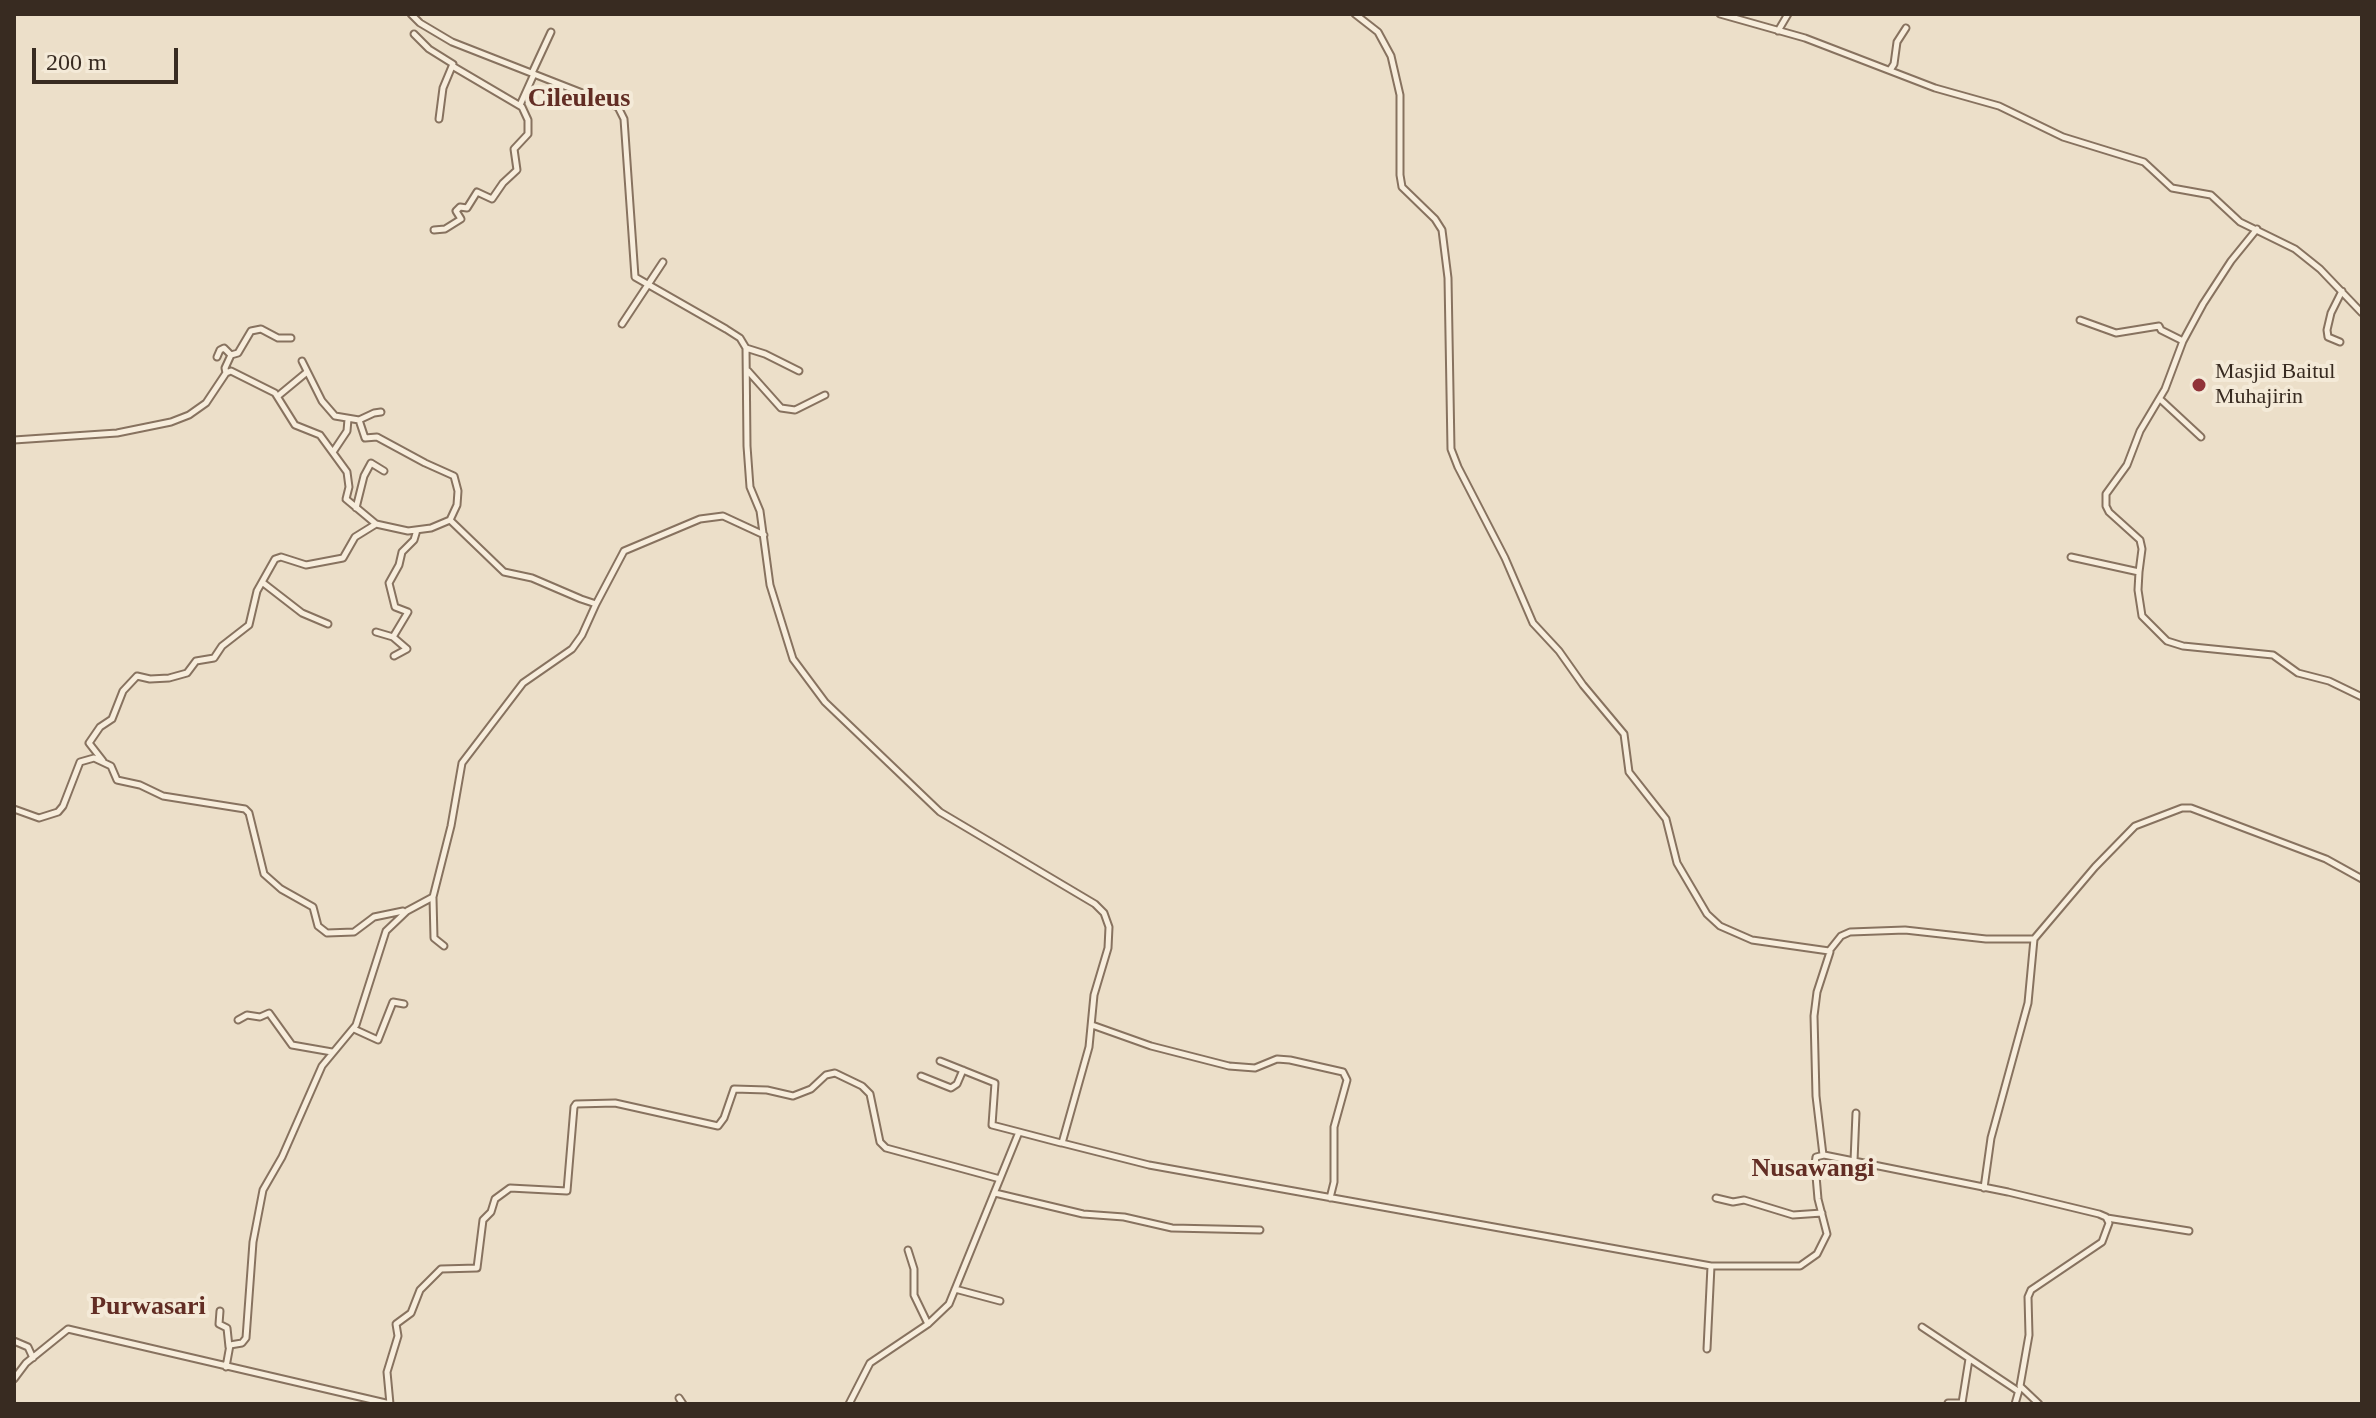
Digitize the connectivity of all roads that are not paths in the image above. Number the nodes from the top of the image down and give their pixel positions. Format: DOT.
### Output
graph roads {
  1 [pos="411,14"];
  2 [pos="1355,14"];
  3 [pos="1720,14"];
  4 [pos="1788,14"];
  5 [pos="1906,28"];
  6 [pos="1778,31"];
  7 [pos="551,32"];
  8 [pos="414,34"];
  9 [pos="454,67"];
  10 [pos="1890,70"];
  11 [pos="533,73"];
  12 [pos="520,105"];
  13 [pos="439,119"];
  14 [pos="2257,229"];
  15 [pos="434,230"];
  16 [pos="663,262"];
  17 [pos="648,287"];
  18 [pos="2342,291"];
  19 [pos="2362,313"];
  20 [pos="2080,320"];
  21 [pos="622,324"];
  22 [pos="291,338"];
  23 [pos="2183,341"];
  24 [pos="2340,342"];
  25 [pos="746,348"];
  26 [pos="231,355"];
  27 [pos="217,357"];
  28 [pos="302,361"];
  29 [pos="747,370"];
  30 [pos="799,371"];
  31 [pos="307,372"];
  32 [pos="226,373"];
  33 [pos="825,395"];
  34 [pos="278,396"];
  35 [pos="2160,399"];
  36 [pos="381,412"];
  37 [pos="348,419"];
  38 [pos="359,420"];
  39 [pos="2201,437"];
  40 [pos="14,440"];
  41 [pos="333,452"];
  42 [pos="384,471"];
  43 [pos="356,508"];
  44 [pos="450,520"];
  45 [pos="376,524"];
  46 [pos="417,530"];
  47 [pos="765,535"];
  48 [pos="2071,557"];
  49 [pos="2139,572"];
  50 [pos="262,582"];
  51 [pos="596,604"];
  52 [pos="328,624"];
  53 [pos="376,632"];
  54 [pos="393,637"];
  55 [pos="394,656"];
  56 [pos="2362,697"];
  57 [pos="103,761"];
  58 [pos="14,809"];
  59 [pos="2362,879"];
  60 [pos="433,897"];
  61 [pos="407,911"];
  62 [pos="2034,939"];
  63 [pos="444,946"];
  64 [pos="1831,951"];
  65 [pos="404,1004"];
  66 [pos="238,1020"];
  67 [pos="1092,1025"];
  68 [pos="354,1029"];
  69 [pos="332,1052"];
  70 [pos="940,1061"];
  71 [pos="963,1070"];
  72 [pos="921,1076"];
  73 [pos="1856,1113"];
  74 [pos="1019,1132"];
  75 [pos="1062,1143"];
  76 [pos="1824,1155"];
  77 [pos="1854,1161"];
  78 [pos="1000,1179"];
  79 [pos="1984,1188"];
  80 [pos="995,1193"];
  81 [pos="1330,1198"];
  82 [pos="1716,1198"];
  83 [pos="1822,1213"];
  84 [pos="2106,1217"];
  85 [pos="1260,1230"];
  86 [pos="2189,1231"];
  87 [pos="908,1250"];
  88 [pos="1711,1266"];
  89 [pos="955,1289"];
  90 [pos="1000,1301"];
  91 [pos="220,1311"];
  92 [pos="928,1324"];
  93 [pos="1922,1327"];
  94 [pos="14,1341"];
  95 [pos="230,1348"];
  96 [pos="1707,1349"];
  97 [pos="33,1358"];
  98 [pos="1969,1359"];
  99 [pos="226,1367"];
  100 [pos="14,1379"];
  101 [pos="2019,1390"];
  102 [pos="1948,1403"];
  103 [pos="390,1404"];
  104 [pos="849,1404"];
  105 [pos="2015,1404"];
  106 [pos="2039,1404"];
  1 -- 11 [label="street"];
  2 -- 64 [label="street"];
  3 -- 6 [label="street"];
  4 -- 6 [label="street"];
  5 -- 10 [label="street"];
  6 -- 10 [label="street"];
  7 -- 11 [label="street"];
  8 -- 9 [label="street"];
  9 -- 12 [label="street"];
  9 -- 13 [label="street"];
  10 -- 14 [label="street"];
  11 -- 12 [label="street"];
  11 -- 17 [label="street"];
  12 -- 15 [label="street"];
  14 -- 18 [label="street"];
  14 -- 23 [label="street"];
  16 -- 17 [label="street"];
  17 -- 21 [label="street"];
  17 -- 25 [label="street"];
  18 -- 19 [label="street"];
  18 -- 24 [label="street"];
  20 -- 23 [label="street"];
  22 -- 26 [label="street"];
  23 -- 35 [label="street"];
  25 -- 29 [label="street"];
  25 -- 30 [label="street"];
  26 -- 27 [label="street"];
  26 -- 32 [label="street"];
  28 -- 31 [label="street"];
  29 -- 33 [label="street"];
  29 -- 47 [label="street"];
  31 -- 34 [label="street"];
  31 -- 37 [label="street"];
  32 -- 34 [label="street"];
  32 -- 40 [label="street"];
  34 -- 41 [label="street"];
  35 -- 39 [label="street"];
  35 -- 49 [label="street"];
  36 -- 38 [label="street"];
  37 -- 38 [label="street"];
  37 -- 41 [label="street"];
  38 -- 44 [label="street"];
  41 -- 43 [label="street"];
  42 -- 43 [label="street"];
  43 -- 45 [label="street"];
  44 -- 46 [label="street"];
  44 -- 51 [label="street"];
  45 -- 46 [label="street"];
  45 -- 50 [label="street"];
  46 -- 54 [label="street"];
  47 -- 51 [label="street"];
  47 -- 67 [label="street"];
  48 -- 49 [label="street"];
  49 -- 56 [label="street"];
  50 -- 52 [label="street"];
  50 -- 57 [label="street"];
  51 -- 60 [label="street"];
  53 -- 54 [label="street"];
  54 -- 55 [label="street"];
  57 -- 58 [label="street"];
  57 -- 61 [label="street"];
  59 -- 62 [label="street"];
  60 -- 61 [label="street"];
  60 -- 63 [label="street"];
  61 -- 68 [label="street"];
  62 -- 64 [label="street"];
  62 -- 79 [label="street"];
  64 -- 76 [label="street"];
  65 -- 68 [label="street"];
  66 -- 69 [label="street"];
  67 -- 75 [label="street"];
  67 -- 81 [label="street"];
  68 -- 69 [label="street"];
  69 -- 95 [label="street"];
  70 -- 71 [label="street"];
  71 -- 72 [label="street"];
  71 -- 74 [label="street"];
  73 -- 77 [label="street"];
  74 -- 75 [label="street"];
  74 -- 78 [label="street"];
  75 -- 81 [label="street"];
  76 -- 77 [label="street"];
  76 -- 83 [label="street"];
  77 -- 79 [label="street"];
  78 -- 80 [label="street"];
  78 -- 103 [label="street"];
  79 -- 84 [label="street"];
  80 -- 85 [label="street"];
  80 -- 89 [label="street"];
  81 -- 88 [label="street"];
  82 -- 83 [label="street"];
  83 -- 88 [label="street"];
  84 -- 86 [label="street"];
  84 -- 101 [label="street"];
  87 -- 92 [label="street"];
  88 -- 96 [label="street"];
  89 -- 90 [label="street"];
  89 -- 92 [label="street"];
  91 -- 95 [label="street"];
  92 -- 104 [label="street"];
  93 -- 98 [label="street"];
  94 -- 97 [label="street"];
  95 -- 99 [label="street"];
  97 -- 99 [label="street"];
  97 -- 100 [label="street"];
  98 -- 101 [label="street"];
  98 -- 102 [label="street"];
  99 -- 103 [label="street"];
  101 -- 105 [label="street"];
  101 -- 106 [label="street"];
}
